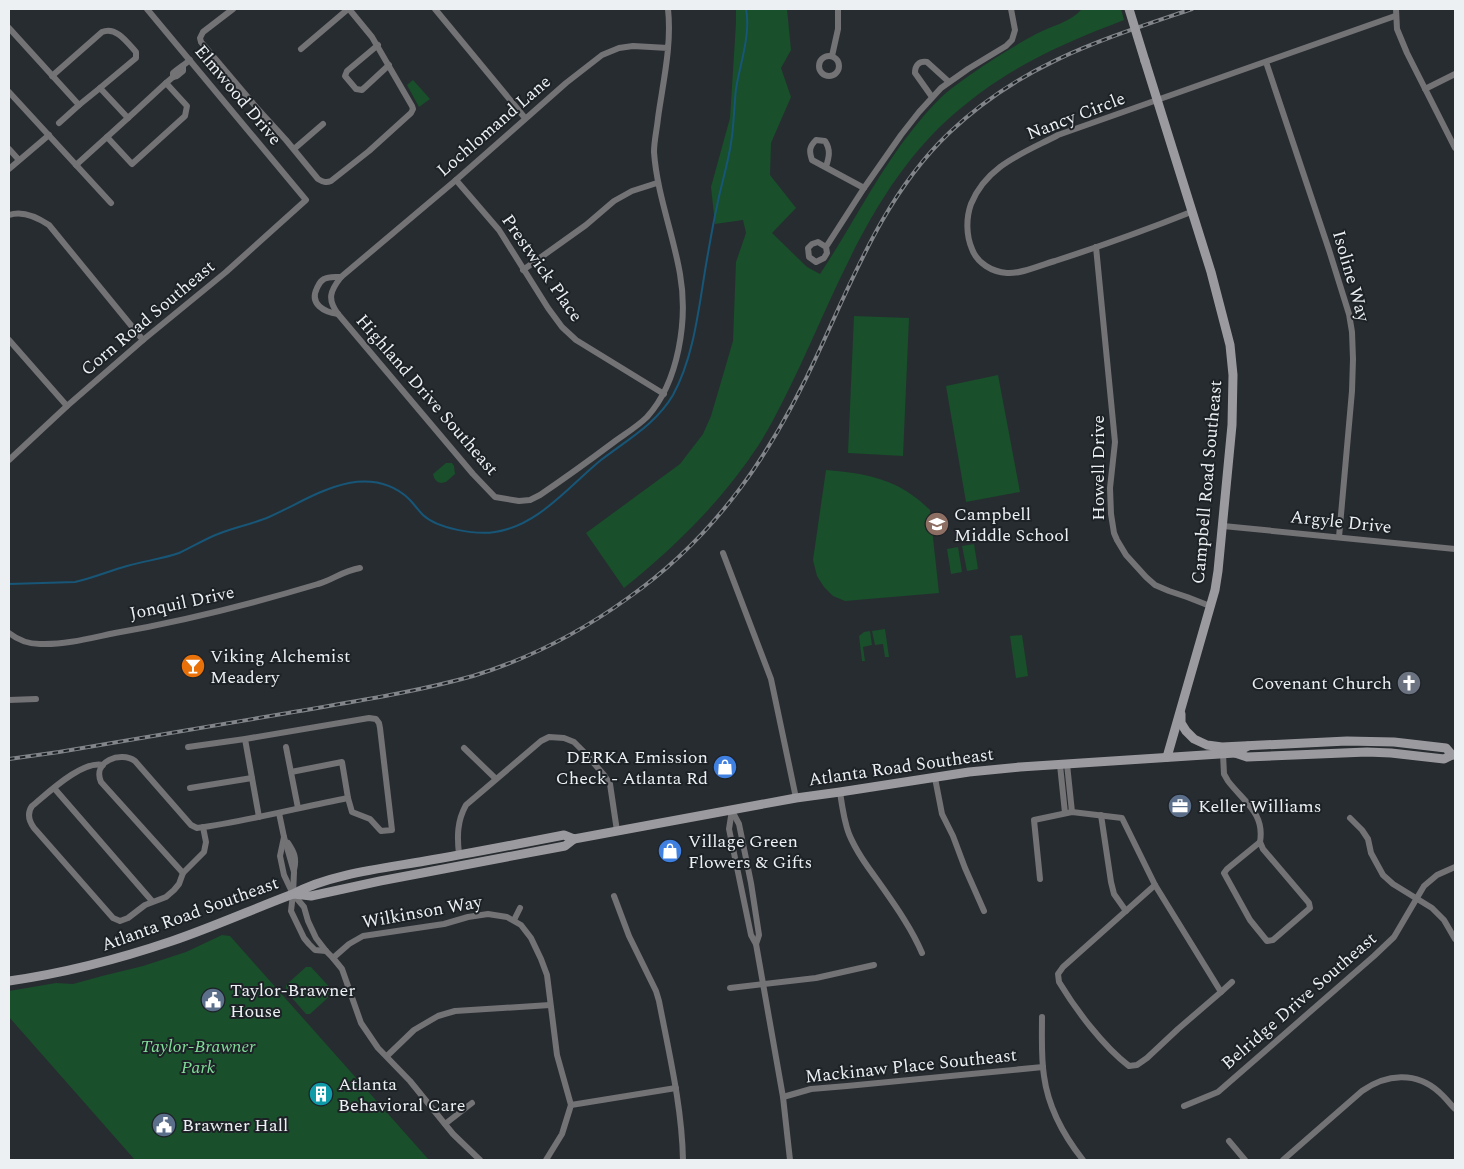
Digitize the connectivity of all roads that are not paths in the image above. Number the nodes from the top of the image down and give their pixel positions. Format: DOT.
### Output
graph roads {
  1 [pos="147,9"];
  2 [pos="233,9"];
  3 [pos="348,9"];
  4 [pos="435,9"];
  5 [pos="668,9"];
  6 [pos="838,9"];
  7 [pos="1011,9"];
  8 [pos="1129,9"];
  9 [pos="1395,12"];
  10 [pos="9,28"];
  11 [pos="378,45"];
  12 [pos="668,48"];
  13 [pos="302,49"];
  14 [pos="832,56"];
  15 [pos="190,60"];
  16 [pos="1266,62"];
  17 [pos="389,65"];
  18 [pos="1455,74"];
  19 [pos="52,76"];
  20 [pos="949,82"];
  21 [pos="166,83"];
  22 [pos="100,88"];
  23 [pos="1425,89"];
  24 [pos="9,92"];
  25 [pos="932,97"];
  26 [pos="1157,101"];
  27 [pos="79,105"];
  28 [pos="128,118"];
  29 [pos="525,118"];
  30 [pos="59,123"];
  31 [pos="323,124"];
  32 [pos="49,134"];
  33 [pos="107,137"];
  34 [pos="1455,148"];
  35 [pos="9,149"];
  36 [pos="294,149"];
  37 [pos="19,160"];
  38 [pos="76,165"];
  39 [pos="9,168"];
  40 [pos="826,168"];
  41 [pos="456,180"];
  42 [pos="657,183"];
  43 [pos="864,188"];
  44 [pos="306,200"];
  45 [pos="111,203"];
  46 [pos="1191,212"];
  47 [pos="9,215"];
  48 [pos="826,247"];
  49 [pos="1096,247"];
  50 [pos="356,264"];
  51 [pos="523,270"];
  52 [pos="341,277"];
  53 [pos="338,314"];
  54 [pos="9,340"];
  55 [pos="143,340"];
  56 [pos="664,394"];
  57 [pos="67,406"];
  58 [pos="9,460"];
  59 [pos="1223,526"];
  60 [pos="1339,537"];
  61 [pos="1455,549"];
  62 [pos="723,553"];
  63 [pos="360,568"];
  64 [pos="1210,606"];
  65 [pos="9,635"];
  66 [pos="36,699"];
  67 [pos="9,700"];
  68 [pos="1180,709"];
  69 [pos="245,739"];
  70 [pos="188,746"];
  71 [pos="1248,746"];
  72 [pos="286,747"];
  73 [pos="464,748"];
  74 [pos="1235,753"];
  75 [pos="1222,754"];
  76 [pos="1453,755"];
  77 [pos="1167,757"];
  78 [pos="1063,764"];
  79 [pos="103,765"];
  80 [pos="291,772"];
  81 [pos="252,778"];
  82 [pos="936,778"];
  83 [pos="496,779"];
  84 [pos="54,788"];
  85 [pos="190,788"];
  86 [pos="840,792"];
  87 [pos="348,798"];
  88 [pos="796,798"];
  89 [pos="298,808"];
  90 [pos="732,810"];
  91 [pos="1068,813"];
  92 [pos="279,814"];
  93 [pos="1101,815"];
  94 [pos="259,817"];
  95 [pos="1350,818"];
  96 [pos="203,828"];
  97 [pos="617,831"];
  98 [pos="284,837"];
  99 [pos="574,839"];
  100 [pos="1260,842"];
  101 [pos="459,854"];
  102 [pos="1455,868"];
  103 [pos="183,873"];
  104 [pos="1040,879"];
  105 [pos="1155,885"];
  106 [pos="293,894"];
  107 [pos="614,896"];
  108 [pos="1416,898"];
  109 [pos="152,902"];
  110 [pos="520,908"];
  111 [pos="984,911"];
  112 [pos="1126,911"];
  113 [pos="514,920"];
  114 [pos="1455,939"];
  115 [pos="756,944"];
  116 [pos="326,951"];
  117 [pos="922,953"];
  118 [pos="333,958"];
  119 [pos="874,965"];
  120 [pos="9,981"];
  121 [pos="1232,982"];
  122 [pos="764,985"];
  123 [pos="730,988"];
  124 [pos="1221,992"];
  125 [pos="550,1005"];
  126 [pos="1042,1017"];
  127 [pos="387,1056"];
  128 [pos="1043,1067"];
  129 [pos="676,1088"];
  130 [pos="783,1097"];
  131 [pos="472,1103"];
  132 [pos="571,1105"];
  133 [pos="1184,1106"];
  134 [pos="1455,1109"];
  135 [pos="445,1124"];
  136 [pos="1229,1141"];
  137 [pos="480,1160"];
  138 [pos="546,1160"];
  139 [pos="683,1160"];
  140 [pos="790,1160"];
  141 [pos="1083,1160"];
  142 [pos="1245,1160"];
  143 [pos="1283,1160"];
  1 -- 15 [label="street, Elmwood Drive"];
  2 -- 36 [label="street"];
  3 -- 11 [label="street"];
  3 -- 13 [label="street"];
  4 -- 29 [label="street"];
  5 -- 12 [label="street, Highland Drive Southeast"];
  6 -- 14 [label="street"];
  7 -- 20 [label="street"];
  8 -- 26 [label="main road, Campbell Road Southeast, bridge"];
  9 -- 16 [label="street, Nancy Circle"];
  9 -- 23 [label="street"];
  10 -- 19 [label="street"];
  11 -- 17 [label="street"];
  11 -- 17 [label="street"];
  12 -- 29 [label="street, Lochlomand Lane"];
  12 -- 42 [label="street, Highland Drive Southeast"];
  15 -- 21 [label="street"];
  15 -- 44 [label="street, Elmwood Drive"];
  16 -- 26 [label="street, Nancy Circle"];
  16 -- 60 [label="street, Isoline Way"];
  17 -- 36 [label="street"];
  18 -- 23 [label="street"];
  19 -- 22 [label="street"];
  19 -- 27 [label="street"];
  20 -- 25 [label="street"];
  20 -- 25 [label="street"];
  21 -- 28 [label="street"];
  21 -- 33 [label="street"];
  22 -- 27 [label="street"];
  22 -- 28 [label="street"];
  23 -- 34 [label="street"];
  24 -- 32 [label="street"];
  25 -- 43 [label="street"];
  26 -- 46 [label="main road, Campbell Road Southeast"];
  26 -- 49 [label="street, Nancy Circle"];
  27 -- 30 [label="street"];
  28 -- 33 [label="street"];
  29 -- 41 [label="street, Lochlomand Lane"];
  31 -- 36 [label="street"];
  32 -- 37 [label="street"];
  32 -- 38 [label="street"];
  33 -- 38 [label="street"];
  35 -- 37 [label="street"];
  37 -- 39 [label="street"];
  38 -- 45 [label="street"];
  40 -- 43 [label="street"];
  41 -- 50 [label="street, Lochlomand Lane"];
  41 -- 51 [label="street, Prestwick Place"];
  42 -- 51 [label="street"];
  42 -- 56 [label="street, Highland Drive Southeast"];
  43 -- 48 [label="street"];
  44 -- 55 [label="street, Corn Road Southeast"];
  46 -- 49 [label="street, Nancy Circle"];
  46 -- 59 [label="main road, Campbell Road Southeast"];
  47 -- 55 [label="street"];
  49 -- 64 [label="street, Howell Drive"];
  50 -- 52 [label="street, Highland Drive Southeast"];
  51 -- 56 [label="street, Prestwick Place"];
  52 -- 53 [label="street, Highland Drive Southeast"];
  52 -- 53 [label="street"];
  53 -- 56 [label="street, Highland Drive Southeast"];
  54 -- 57 [label="street"];
  55 -- 57 [label="street, Corn Road Southeast"];
  57 -- 58 [label="street, Corn Road Southeast"];
  59 -- 60 [label="street, Argyle Drive"];
  59 -- 64 [label="main road, Campbell Road Southeast"];
  60 -- 61 [label="street, Argyle Drive"];
  62 -- 88 [label="street"];
  63 -- 65 [label="street, Jonquil Drive"];
  64 -- 68 [label="main road, Campbell Road Southeast"];
  66 -- 67 [label="street"];
  68 -- 71 [label="main road"];
  68 -- 77 [label="main road, Campbell Road Southeast"];
  69 -- 70 [label="street"];
  69 -- 81 [label="street"];
  69 -- 87 [label="street"];
  71 -- 74 [label="main road, Atlanta Road Southeast"];
  71 -- 76 [label="main road, Atlanta Road Southeast"];
  72 -- 80 [label="street"];
  73 -- 83 [label="street"];
  74 -- 75 [label="main road, Atlanta Road Southeast"];
  74 -- 76 [label="main road, Atlanta Road Southeast"];
  75 -- 77 [label="main road, Atlanta Road Southeast"];
  75 -- 100 [label="street"];
  77 -- 78 [label="main road, Atlanta Road Southeast"];
  78 -- 82 [label="main road, Atlanta Road Southeast"];
  78 -- 91 [label="street"];
  79 -- 84 [label="street"];
  79 -- 96 [label="street"];
  79 -- 103 [label="street"];
  80 -- 87 [label="street"];
  80 -- 89 [label="street"];
  81 -- 85 [label="street"];
  81 -- 94 [label="street"];
  82 -- 86 [label="main road, Atlanta Road Southeast"];
  82 -- 111 [label="street"];
  83 -- 97 [label="street"];
  83 -- 101 [label="street"];
  84 -- 109 [label="street"];
  84 -- 109 [label="street"];
  86 -- 88 [label="main road, Atlanta Road Southeast"];
  86 -- 117 [label="street"];
  87 -- 89 [label="street"];
  88 -- 90 [label="main road, Atlanta Road Southeast"];
  89 -- 92 [label="street"];
  90 -- 97 [label="main road, Atlanta Road Southeast"];
  90 -- 115 [label="street"];
  90 -- 115 [label="street"];
  91 -- 93 [label="street"];
  91 -- 104 [label="street"];
  92 -- 94 [label="street"];
  92 -- 98 [label="street"];
  93 -- 105 [label="street"];
  93 -- 112 [label="street"];
  94 -- 96 [label="street"];
  95 -- 108 [label="street"];
  96 -- 103 [label="street"];
  97 -- 99 [label="main road, Atlanta Road Southeast"];
  98 -- 106 [label="street"];
  98 -- 106 [label="street"];
  99 -- 101 [label="main road, Atlanta Road Southeast"];
  99 -- 106 [label="main road, Atlanta Road Southeast"];
  100 -- 100 [label="street"];
  101 -- 106 [label="main road, Atlanta Road Southeast"];
  102 -- 108 [label="street, Belridge Drive Southeast"];
  103 -- 109 [label="street"];
  105 -- 112 [label="street"];
  105 -- 124 [label="street"];
  106 -- 116 [label="street"];
  106 -- 116 [label="street"];
  106 -- 120 [label="main road, Atlanta Road Southeast"];
  107 -- 129 [label="street"];
  108 -- 114 [label="street"];
  108 -- 133 [label="street, Belridge Drive Southeast"];
  110 -- 113 [label="street"];
  112 -- 124 [label="street"];
  113 -- 118 [label="street, Wilkinson Way"];
  113 -- 125 [label="street"];
  115 -- 122 [label="street"];
  116 -- 118 [label="street"];
  118 -- 127 [label="street"];
  119 -- 122 [label="street"];
  121 -- 124 [label="street"];
  122 -- 123 [label="street"];
  122 -- 130 [label="street"];
  125 -- 127 [label="street"];
  125 -- 132 [label="street"];
  126 -- 128 [label="street"];
  127 -- 135 [label="street"];
  128 -- 130 [label="street, Mackinaw Place Southeast"];
  128 -- 141 [label="street"];
  129 -- 132 [label="street"];
  129 -- 139 [label="street"];
  130 -- 140 [label="street"];
  131 -- 135 [label="street"];
  132 -- 138 [label="street"];
  134 -- 143 [label="street"];
  135 -- 137 [label="street"];
  136 -- 142 [label="street"];
}
